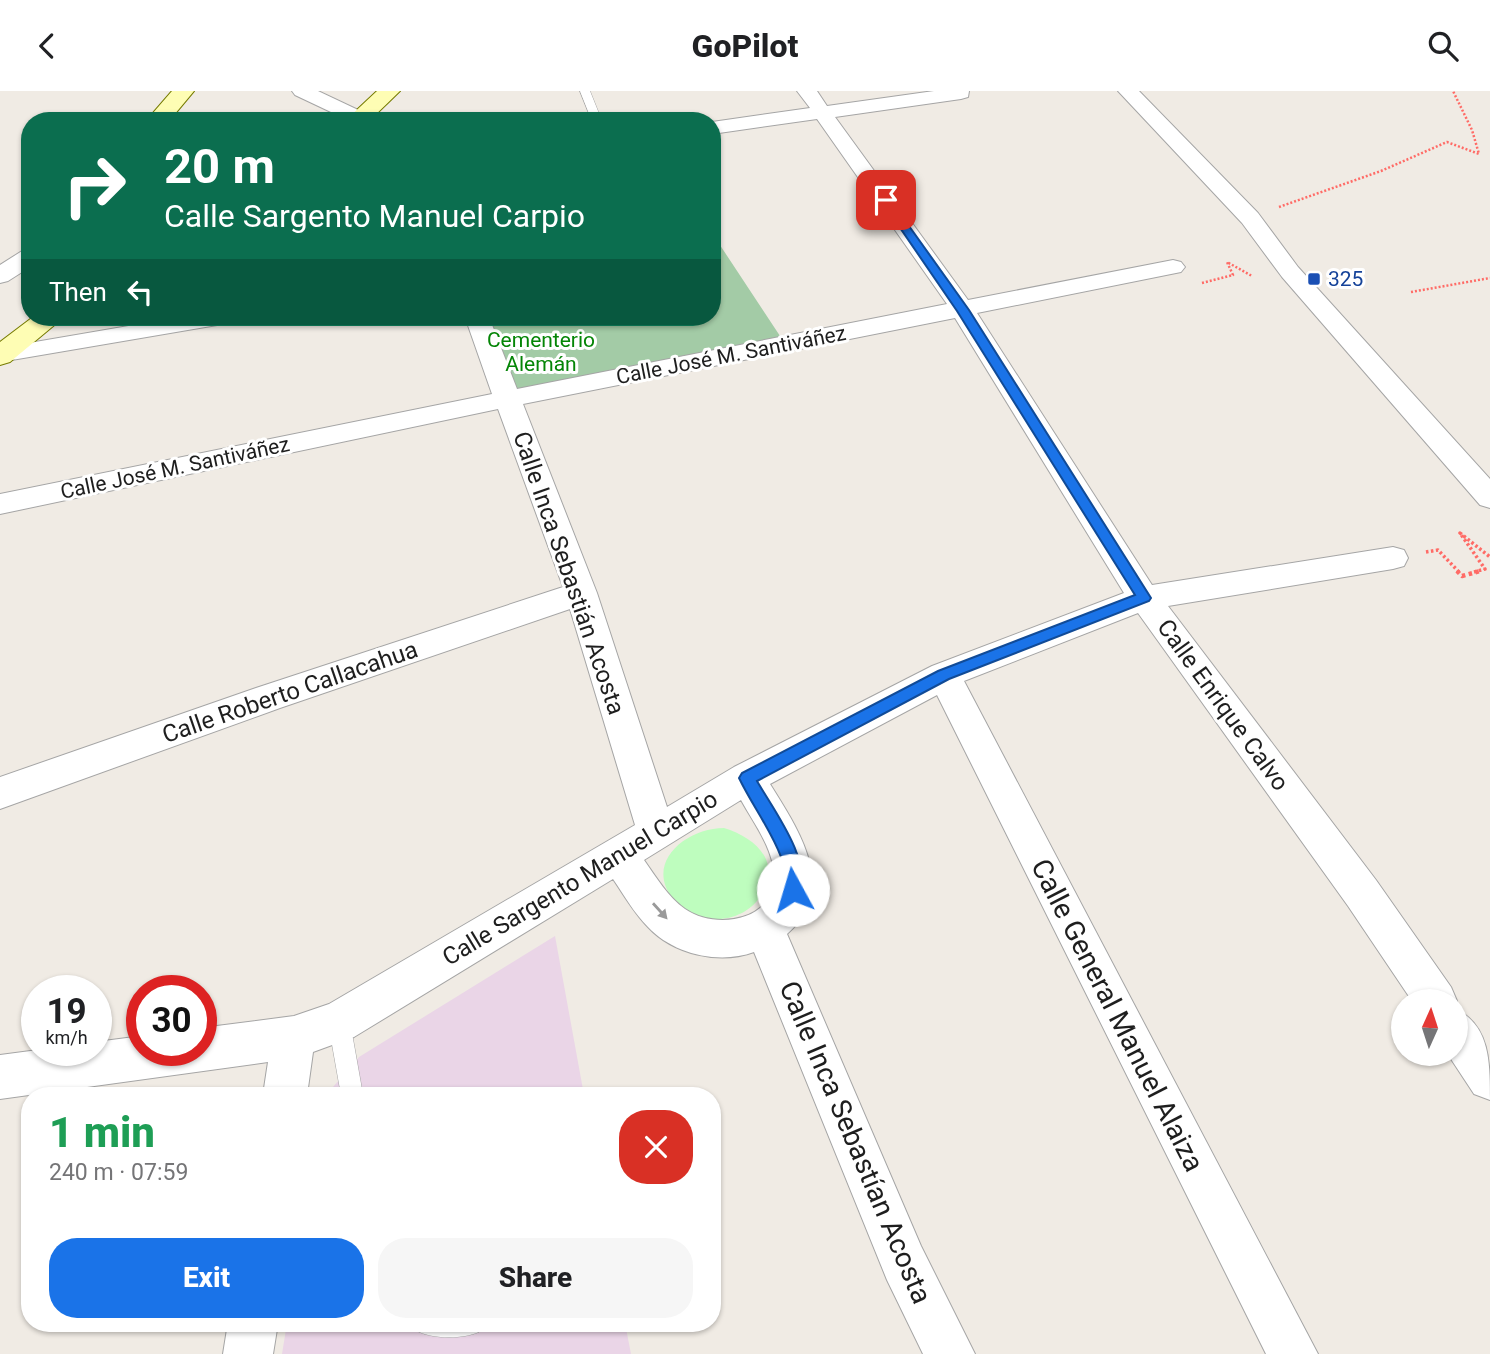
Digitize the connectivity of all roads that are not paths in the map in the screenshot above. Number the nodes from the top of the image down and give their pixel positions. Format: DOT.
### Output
graph roads {
  1 [pos="183,91"];
  2 [pos="302,91"];
  3 [pos="389,91"];
  4 [pos="585,91"];
  5 [pos="807,91"];
  6 [pos="1128,91"];
  7 [pos="961,93"];
  8 [pos="872,98"];
  9 [pos="823,111"];
  10 [pos="165,112"];
  11 [pos="346,112"];
  12 [pos="368,112"];
  13 [pos="593,112"];
  14 [pos="721,127"];
  15 [pos="21,262"];
  16 [pos="1173,267"];
  17 [pos="0,276"];
  18 [pos="963,310"];
  19 [pos="39,326"];
  20 [pos="172,326"];
  21 [pos="480,326"];
  22 [pos="1,356"];
  23 [pos="507,398"];
  24 [pos="1490,498"];
  25 [pos="0,504"];
  26 [pos="1393,558"];
  27 [pos="581,593"];
  28 [pos="1144,598"];
  29 [pos="944,675"];
  30 [pos="747,778"];
  31 [pos="0,793"];
  32 [pos="656,832"];
  33 [pos="620,856"];
  34 [pos="765,930"];
  35 [pos="1428,989"];
  36 [pos="339,1022"];
  37 [pos="294,1037"];
  38 [pos="1468,1047"];
  39 [pos="217,1048"];
  40 [pos="126,1060"];
  41 [pos="0,1077"];
  42 [pos="1490,1078"];
  43 [pos="286,1087"];
  44 [pos="351,1087"];
  45 [pos="252,1332"];
  46 [pos="248,1354"];
  47 [pos="950,1354"];
  48 [pos="1293,1354"];
  1 -- 10 [label="main road"];
  2 -- 11 [label="street"];
  3 -- 12 [label="main road"];
  4 -- 13 [label="lane"];
  5 -- 9 [label="street, Calle Enrique Calvo"];
  6 -- 24 [label="street"];
  7 -- 8 [label="street"];
  8 -- 9 [label="street"];
  9 -- 14 [label="street"];
  9 -- 18 [label="street, Calle Enrique Calvo"];
  15 -- 17 [label="street"];
  16 -- 18 [label="street, Calle José M. Santiváñez"];
  18 -- 23 [label="street, Calle José M. Santiváñez"];
  18 -- 28 [label="street, Calle Enrique Calvo"];
  19 -- 22 [label="main road"];
  20 -- 22 [label="street"];
  21 -- 23 [label="street, Calle Inca Sebastián Acosta"];
  23 -- 25 [label="street, Calle José M. Santiváñez"];
  23 -- 27 [label="street, Calle Inca Sebastián Acosta"];
  26 -- 28 [label="street, Calle Sargento Manuel Carpio"];
  27 -- 31 [label="street, Calle Roberto Callacahua"];
  27 -- 32 [label="street, Calle Inca Sebastián Acosta"];
  28 -- 29 [label="street, Calle Sargento Manuel Carpio"];
  28 -- 35 [label="street, Calle Enrique Calvo"];
  29 -- 30 [label="street, Calle Sargento Manuel Carpio"];
  29 -- 48 [label="street, Calle General Manuel Alaiza"];
  30 -- 32 [label="street, Calle Sargento Manuel Carpio"];
  30 -- 34 [label="street"];
  32 -- 33 [label="street, Calle Sargento Manuel Carpio"];
  33 -- 34 [label="street, one-way"];
  33 -- 36 [label="street, Calle Sargento Manuel Carpio"];
  34 -- 47 [label="street, Calle Inca Sebastían Acosta"];
  36 -- 37 [label="street, Calle Sargento Manuel Carpio"];
  36 -- 44 [label="lane"];
  37 -- 39 [label="street, Calle Sargento Manuel Carpio"];
  37 -- 43 [label="street"];
  38 -- 42 [label="street"];
  40 -- 41 [label="street, Calle Sargento Manuel Carpio"];
  45 -- 46 [label="street"];
}
